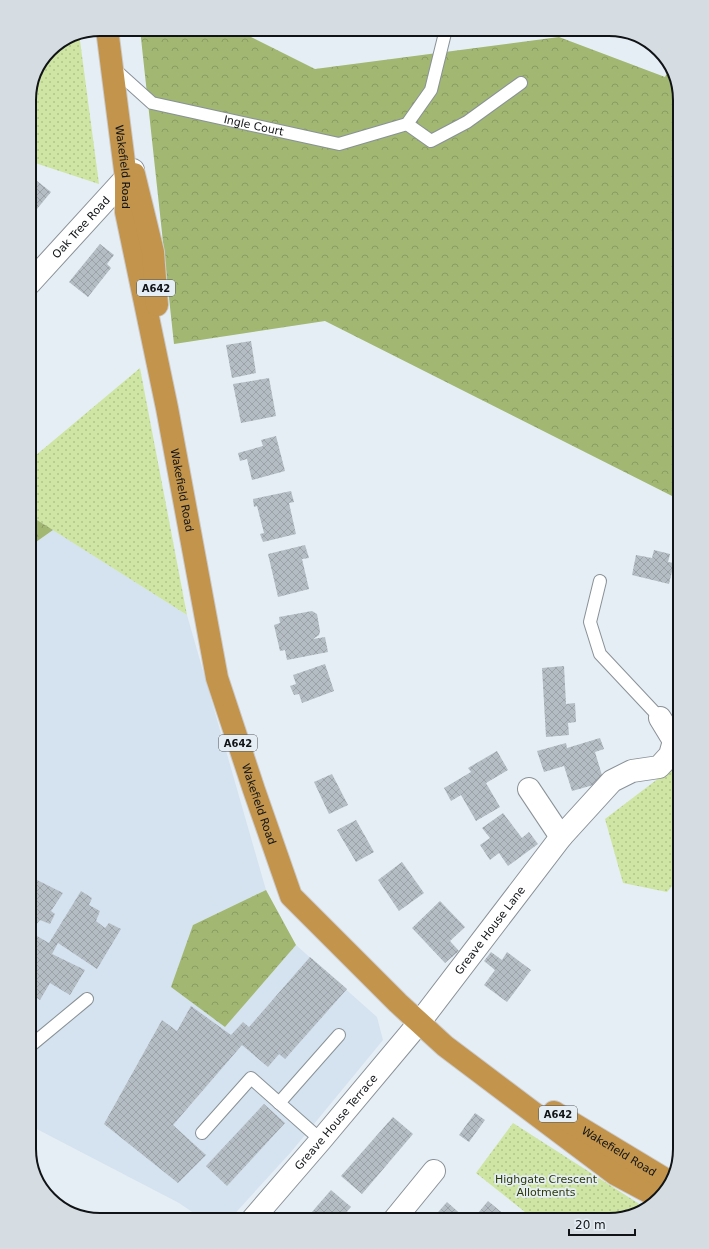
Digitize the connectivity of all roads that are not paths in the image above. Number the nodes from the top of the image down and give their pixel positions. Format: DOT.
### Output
graph roads {
  1 [pos="108,36"];
  2 [pos="444,36"];
  3 [pos="112,67"];
  4 [pos="521,83"];
  5 [pos="408,124"];
  6 [pos="130,174"];
  7 [pos="36,276"];
  8 [pos="600,580"];
  9 [pos="660,718"];
  10 [pos="673,738"];
  11 [pos="673,744"];
  12 [pos="529,789"];
  13 [pos="561,837"];
  14 [pos="87,999"];
  15 [pos="419,1023"];
  16 [pos="339,1035"];
  17 [pos="36,1041"];
  18 [pos="445,1046"];
  19 [pos="279,1103"];
  20 [pos="202,1133"];
  21 [pos="321,1140"];
  22 [pos="434,1171"];
  23 [pos="665,1179"];
  24 [pos="653,1195"];
  25 [pos="258,1213"];
  26 [pos="400,1213"];
  1 -- 3 [label="highway, Wakefield Road / A642"];
  2 -- 5 [label="lane"];
  3 -- 5 [label="lane, Ingle Court"];
  3 -- 6 [label="highway, Wakefield Road / A642"];
  4 -- 5 [label="lane"];
  6 -- 7 [label="street, Oak Tree Road"];
  6 -- 15 [label="highway, Wakefield Road / A642"];
  8 -- 9 [label="lane"];
  9 -- 10 [label="street, Greave House Lane"];
  11 -- 13 [label="street, Greave House Lane"];
  12 -- 13 [label="street"];
  13 -- 15 [label="street, Greave House Lane"];
  14 -- 17 [label="lane"];
  15 -- 18 [label="highway, Wakefield Road / A642"];
  15 -- 21 [label="street, Greave House Terrace"];
  16 -- 19 [label="lane"];
  18 -- 23 [label="highway, Wakefield Road / A642"];
  18 -- 24 [label="highway, Wakefield Road / A642"];
  19 -- 20 [label="lane"];
  19 -- 21 [label="lane"];
  21 -- 25 [label="street, Greave House Terrace"];
  22 -- 26 [label="street"];
}
